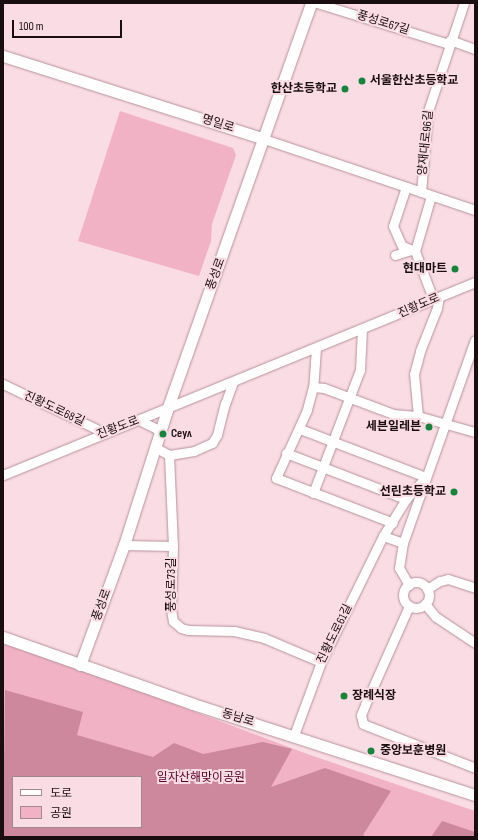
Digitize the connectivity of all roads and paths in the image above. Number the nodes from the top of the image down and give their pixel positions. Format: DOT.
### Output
graph roads {
  1 [pos="311,3"];
  2 [pos="317,3"];
  3 [pos="464,3"];
  4 [pos="449,42"];
  5 [pos="475,49"];
  6 [pos="3,56"];
  7 [pos="264,139"];
  8 [pos="406,187"];
  9 [pos="421,192"];
  10 [pos="431,196"];
  11 [pos="475,210"];
  12 [pos="413,251"];
  13 [pos="395,255"];
  14 [pos="474,283"];
  15 [pos="436,298"];
  16 [pos="362,330"];
  17 [pos="475,340"];
  18 [pos="316,348"];
  19 [pos="233,382"];
  20 [pos="3,384"];
  21 [pos="313,387"];
  22 [pos="349,398"];
  23 [pos="167,410"];
  24 [pos="418,416"];
  25 [pos="139,420"];
  26 [pos="444,424"];
  27 [pos="300,429"];
  28 [pos="161,431"];
  29 [pos="475,432"];
  30 [pos="106,433"];
  31 [pos="332,441"];
  32 [pos="156,448"];
  33 [pos="286,453"];
  34 [pos="169,455"];
  35 [pos="322,467"];
  36 [pos="3,476"];
  37 [pos="426,477"];
  38 [pos="312,493"];
  39 [pos="406,498"];
  40 [pos="393,523"];
  41 [pos="383,536"];
  42 [pos="403,543"];
  43 [pos="124,545"];
  44 [pos="173,546"];
  45 [pos="409,584"];
  46 [pos="427,588"];
  47 [pos="475,588"];
  48 [pos="425,604"];
  49 [pos="409,606"];
  50 [pos="3,637"];
  51 [pos="475,643"];
  52 [pos="321,662"];
  53 [pos="80,665"];
  54 [pos="294,735"];
  55 [pos="475,768"];
  56 [pos="475,795"];
  1 -- 7 [label="main road, 풍성로"];
  2 -- 4 [label="street, 풍성로67길"];
  3 -- 4 [label="street, 양재대로96길"];
  4 -- 5 [label="street, 풍성로67길"];
  4 -- 9 [label="street, 양재대로96길"];
  6 -- 7 [label="main road, 명일로"];
  7 -- 8 [label="street, 명일로"];
  7 -- 23 [label="main road, 풍성로"];
  8 -- 9 [label="street, 명일로"];
  8 -- 12 [label="street"];
  9 -- 10 [label="street, 명일로"];
  10 -- 11 [label="street, 명일로"];
  10 -- 12 [label="street"];
  12 -- 13 [label="street"];
  12 -- 15 [label="street"];
  14 -- 15 [label="street, 진황도로"];
  15 -- 16 [label="street, 진황도로"];
  15 -- 24 [label="street"];
  16 -- 18 [label="street, 진황도로"];
  16 -- 22 [label="street"];
  17 -- 26 [label="street, 진황도로61길"];
  18 -- 19 [label="street, 진황도로"];
  18 -- 21 [label="street"];
  19 -- 23 [label="street, 진황도로"];
  19 -- 34 [label="street"];
  20 -- 30 [label="street, 진황도로68길"];
  21 -- 22 [label="street"];
  21 -- 27 [label="street"];
  22 -- 24 [label="street"];
  22 -- 31 [label="street"];
  23 -- 25 [label="street, 진황도로"];
  23 -- 28 [label="main road, 풍성로"];
  24 -- 26 [label="street"];
  25 -- 28 [label="street"];
  25 -- 30 [label="street, 진황도로"];
  26 -- 29 [label="street"];
  26 -- 37 [label="street, 진황도로61길"];
  27 -- 31 [label="street"];
  27 -- 33 [label="street"];
  28 -- 32 [label="main road, 풍성로"];
  30 -- 36 [label="street, 진황도로"];
  31 -- 35 [label="street"];
  31 -- 37 [label="street"];
  32 -- 34 [label="street"];
  32 -- 43 [label="main road, 풍성로"];
  33 -- 35 [label="street"];
  33 -- 38 [label="street"];
  34 -- 44 [label="street, 풍성로73길"];
  35 -- 38 [label="street"];
  35 -- 39 [label="street"];
  37 -- 39 [label="street, 진황도로61길"];
  37 -- 42 [label="street, 진황도로61길"];
  38 -- 40 [label="street"];
  39 -- 40 [label="street, 진황도로61길"];
  40 -- 41 [label="street, 진황도로61길"];
  41 -- 42 [label="street"];
  41 -- 52 [label="street, 진황도로61길"];
  42 -- 45 [label="street, 진황도로61길"];
  43 -- 44 [label="street"];
  43 -- 53 [label="main road, 풍성로"];
  44 -- 52 [label="street, 풍성로73길"];
  45 -- 46 [label="street"];
  45 -- 49 [label="street"];
  46 -- 47 [label="street"];
  46 -- 48 [label="street"];
  48 -- 49 [label="street"];
  48 -- 51 [label="street"];
  49 -- 55 [label="street"];
  50 -- 53 [label="main road, 동남로"];
  52 -- 54 [label="street, 진황도로61길"];
  53 -- 54 [label="main road, 동남로"];
  54 -- 56 [label="main road, 동남로"];
}
